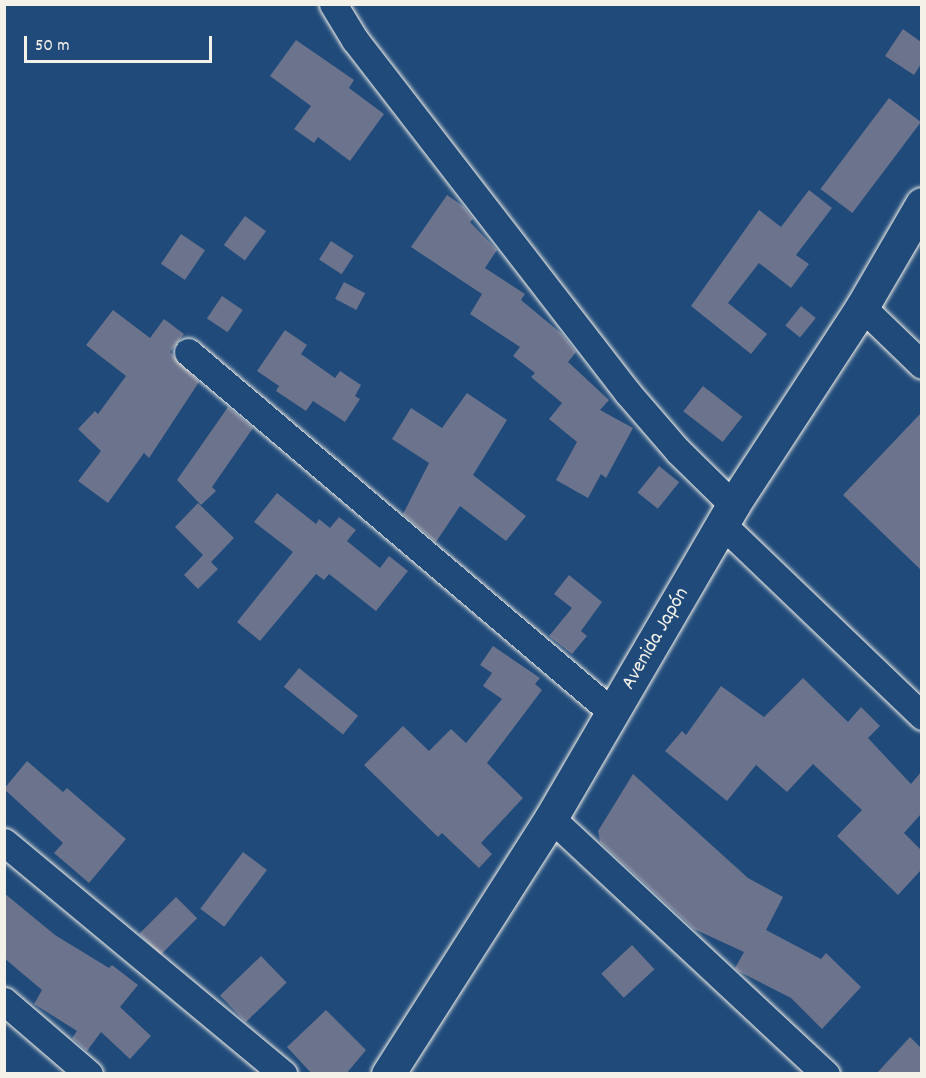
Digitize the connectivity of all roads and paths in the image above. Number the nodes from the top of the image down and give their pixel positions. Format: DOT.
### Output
graph roads {
  1 [pos="333,4"];
  2 [pos="921,204"];
  3 [pos="862,307"];
  4 [pos="188,352"];
  5 [pos="921,365"];
  6 [pos="728,515"];
  7 [pos="613,713"];
  8 [pos="921,716"];
  9 [pos="551,818"];
  10 [pos="4,842"];
  11 [pos="4,1001"];
  12 [pos="89,1074"];
  13 [pos="284,1074"];
  14 [pos="388,1074"];
  15 [pos="826,1074"];
  1 -- 6 [label="street"];
  2 -- 3 [label="street, Avenida Japón"];
  3 -- 5 [label="street"];
  3 -- 6 [label="street, Avenida Japón"];
  4 -- 7 [label="street"];
  6 -- 7 [label="street, Avenida Japón"];
  6 -- 8 [label="street"];
  7 -- 9 [label="street, Avenida Japón"];
  9 -- 14 [label="street, Avenida Japón"];
  9 -- 15 [label="street"];
  10 -- 13 [label="street"];
  11 -- 12 [label="street"];
}
